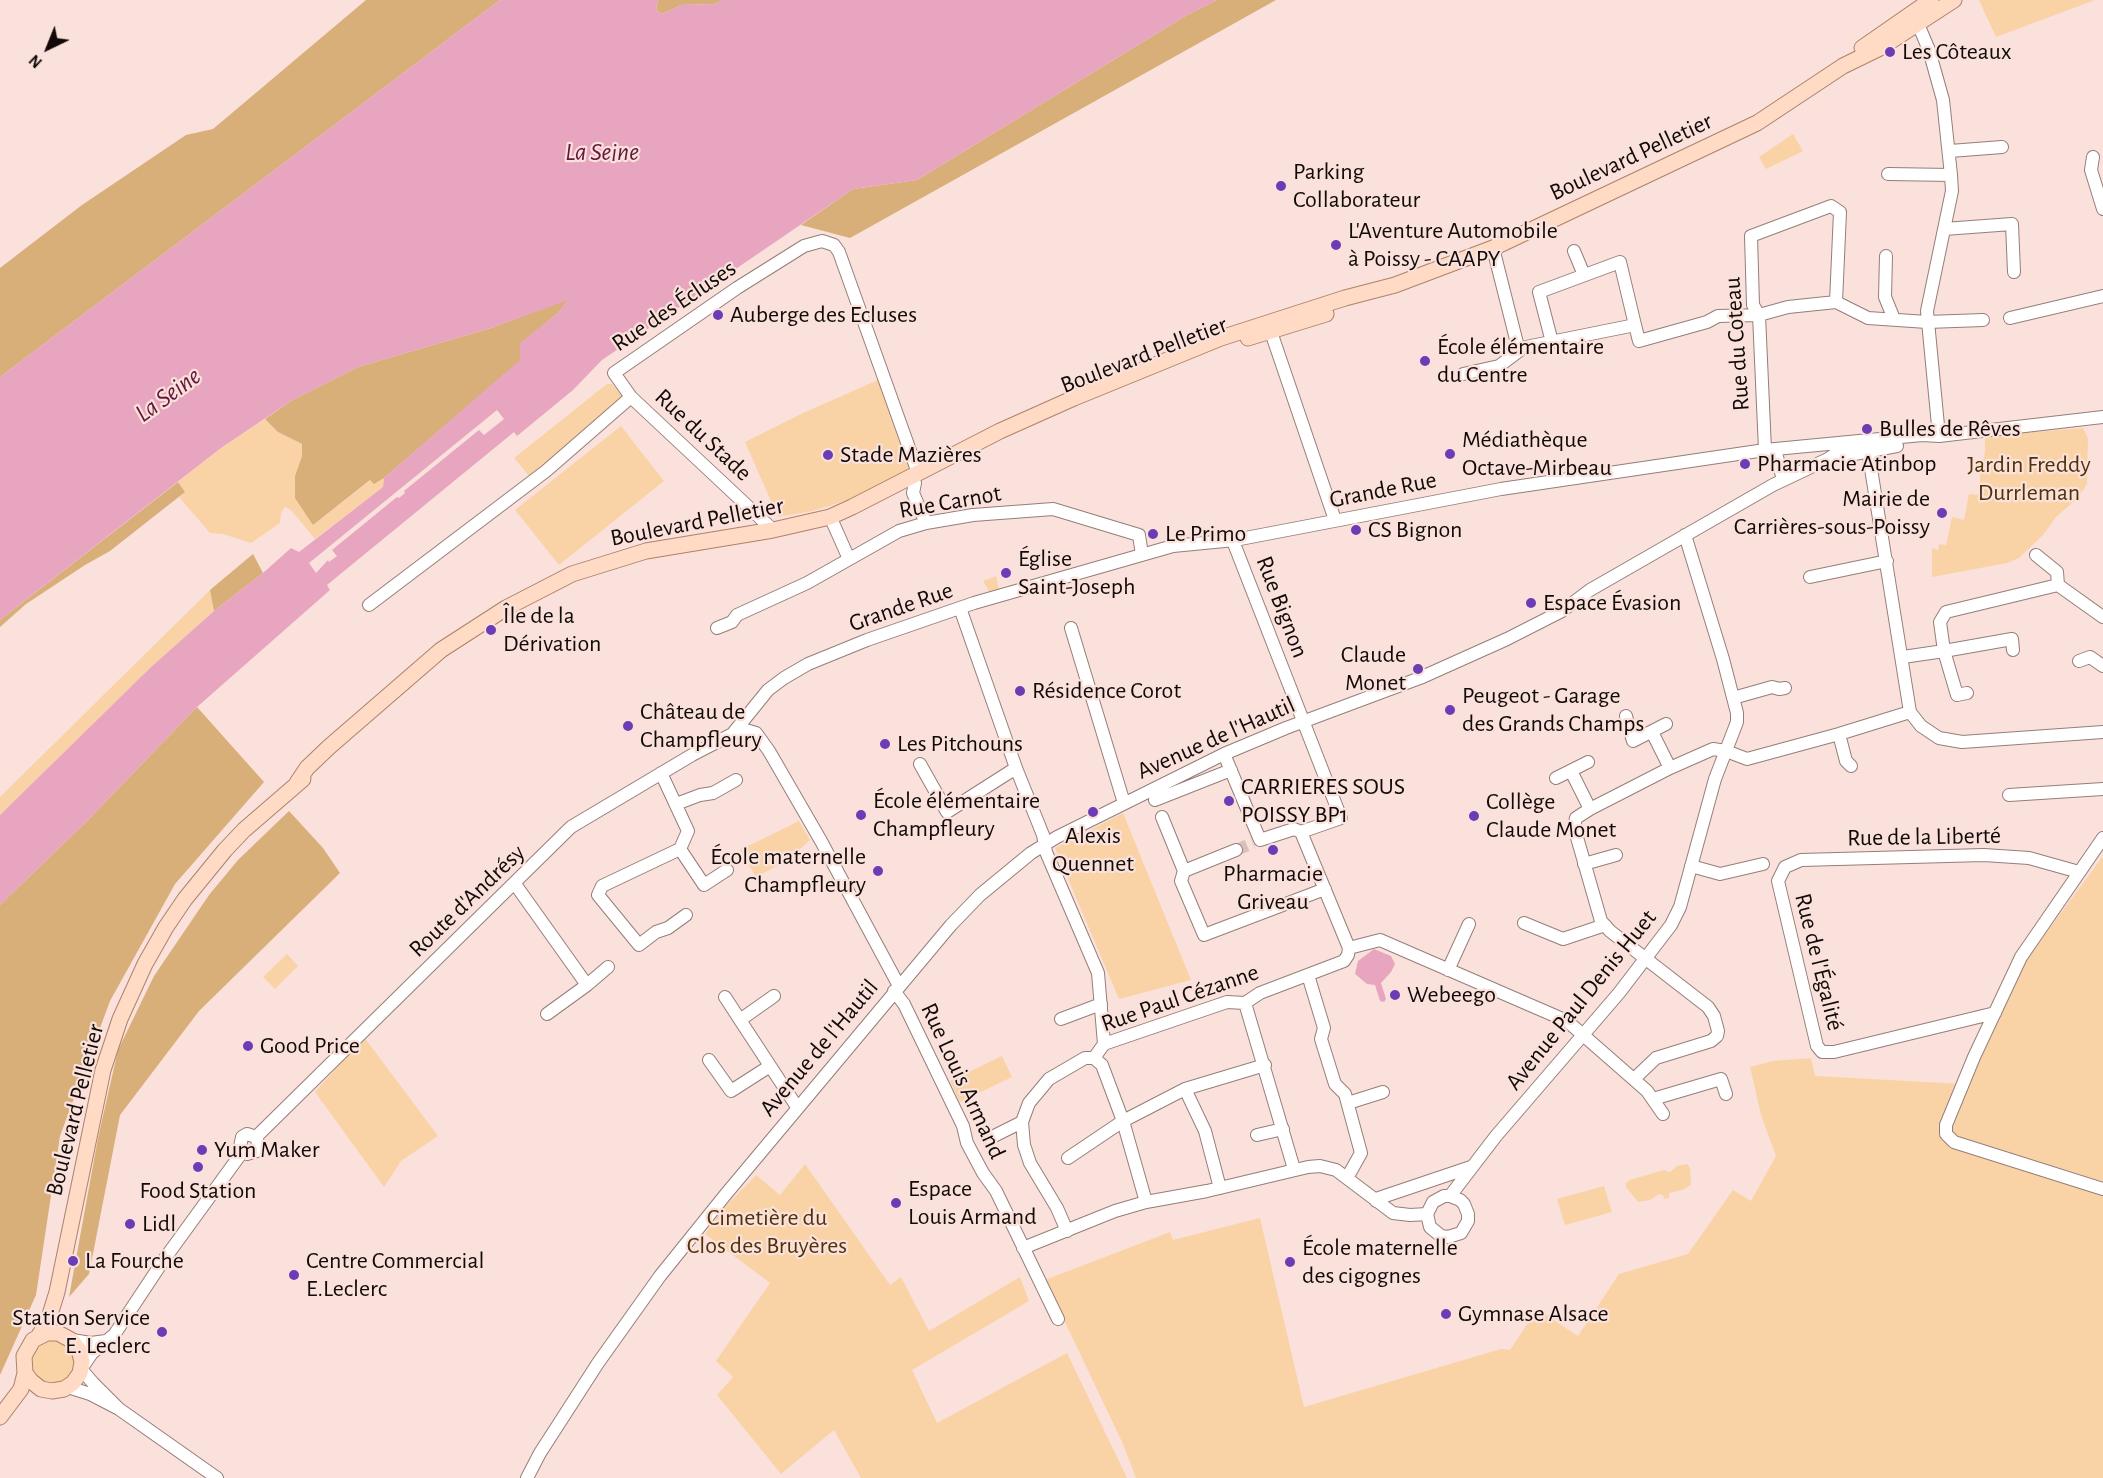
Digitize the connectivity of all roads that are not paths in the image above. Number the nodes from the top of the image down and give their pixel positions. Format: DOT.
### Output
graph roads {
  1 [pos="1931,0"];
  2 [pos="1954,0"];
  3 [pos="1913,20"];
  4 [pos="2002,147"];
  5 [pos="1950,151"];
  6 [pos="2093,157"];
  7 [pos="1888,174"];
  8 [pos="1952,176"];
  9 [pos="2103,209"];
  10 [pos="1944,229"];
  11 [pos="1493,248"];
  12 [pos="1574,251"];
  13 [pos="1886,256"];
  14 [pos="2013,272"];
  15 [pos="1584,275"];
  16 [pos="2103,296"];
  17 [pos="1836,302"];
  18 [pos="1759,315"];
  19 [pos="2010,318"];
  20 [pos="1894,319"];
  21 [pos="1983,320"];
  22 [pos="1928,322"];
  23 [pos="1635,325"];
  24 [pos="1267,328"];
  25 [pos="1552,342"];
  26 [pos="1526,347"];
  27 [pos="1463,374"];
  28 [pos="631,397"];
  29 [pos="2103,417"];
  30 [pos="1939,436"];
  31 [pos="1853,442"];
  32 [pos="1770,450"];
  33 [pos="1868,450"];
  34 [pos="1828,459"];
  35 [pos="916,478"];
  36 [pos="1783,480"];
  37 [pos="1335,520"];
  38 [pos="833,523"];
  39 [pos="926,523"];
  40 [pos="773,530"];
  41 [pos="1685,535"];
  42 [pos="1233,540"];
  43 [pos="1142,555"];
  44 [pos="2036,555"];
  45 [pos="849,559"];
  46 [pos="1887,561"];
  47 [pos="1810,576"];
  48 [pos="2058,585"];
  49 [pos="369,605"];
  50 [pos="960,608"];
  51 [pos="2103,617"];
  52 [pos="717,628"];
  53 [pos="1071,628"];
  54 [pos="2013,650"];
  55 [pos="1944,651"];
  56 [pos="1903,657"];
  57 [pos="2079,661"];
  58 [pos="2103,666"];
  59 [pos="1785,688"];
  60 [pos="1967,693"];
  61 [pos="1733,698"];
  62 [pos="1910,712"];
  63 [pos="750,713"];
  64 [pos="1626,716"];
  65 [pos="1304,721"];
  66 [pos="1666,724"];
  67 [pos="734,732"];
  68 [pos="1652,732"];
  69 [pos="2103,732"];
  70 [pos="1839,734"];
  71 [pos="759,735"];
  72 [pos="1726,751"];
  73 [pos="1224,754"];
  74 [pos="1588,762"];
  75 [pos="920,764"];
  76 [pos="1851,766"];
  77 [pos="1016,768"];
  78 [pos="1670,768"];
  79 [pos="1231,770"];
  80 [pos="1571,771"];
  81 [pos="661,774"];
  82 [pos="1556,778"];
  83 [pos="736,780"];
  84 [pos="297,783"];
  85 [pos="2103,789"];
  86 [pos="2009,795"];
  87 [pos="1124,803"];
  88 [pos="1156,803"];
  89 [pos="676,804"];
  90 [pos="1590,809"];
  91 [pos="1301,832"];
  92 [pos="2103,838"];
  93 [pos="1045,844"];
  94 [pos="680,849"];
  95 [pos="1236,850"];
  96 [pos="1616,855"];
  97 [pos="1584,864"];
  98 [pos="1763,864"];
  99 [pos="1691,866"];
  100 [pos="727,870"];
  101 [pos="1184,871"];
  102 [pos="2079,872"];
  103 [pos="1778,881"];
  104 [pos="515,884"];
  105 [pos="1325,889"];
  106 [pos="686,915"];
  107 [pos="1524,923"];
  108 [pos="1469,924"];
  109 [pos="1605,925"];
  110 [pos="1348,948"];
  111 [pos="1646,959"];
  112 [pos="608,968"];
  113 [pos="1448,970"];
  114 [pos="1308,975"];
  115 [pos="587,985"];
  116 [pos="896,988"];
  117 [pos="774,996"];
  118 [pos="724,997"];
  119 [pos="1245,1003"];
  120 [pos="1101,1004"];
  121 [pos="1995,1013"];
  122 [pos="547,1014"];
  123 [pos="1061,1019"];
  124 [pos="740,1020"];
  125 [pos="1582,1036"];
  126 [pos="1104,1044"];
  127 [pos="1094,1058"];
  128 [pos="710,1060"];
  129 [pos="1265,1065"];
  130 [pos="770,1066"];
  131 [pos="1634,1079"];
  132 [pos="1185,1089"];
  133 [pos="1383,1092"];
  134 [pos="1726,1094"];
  135 [pos="1653,1099"];
  136 [pos="1348,1103"];
  137 [pos="797,1107"];
  138 [pos="1663,1114"];
  139 [pos="1123,1121"];
  140 [pos="1022,1122"];
  141 [pos="1283,1129"];
  142 [pos="1257,1135"];
  143 [pos="990,1138"];
  144 [pos="1068,1158"];
  145 [pos="1471,1167"];
  146 [pos="1294,1169"];
  147 [pos="1347,1178"];
  148 [pos="1220,1188"];
  149 [pos="2103,1189"];
  150 [pos="1450,1196"];
  151 [pos="1376,1201"];
  152 [pos="1146,1202"];
  153 [pos="1427,1214"];
  154 [pos="1066,1231"];
  155 [pos="1023,1248"];
  156 [pos="57,1292"];
  157 [pos="1058,1319"];
  158 [pos="38,1337"];
  159 [pos="70,1339"];
  160 [pos="107,1341"];
  161 [pos="81,1369"];
  162 [pos="25,1373"];
  163 [pos="68,1387"];
  164 [pos="43,1390"];
  165 [pos="119,1409"];
  166 [pos="0,1417"];
  167 [pos="0,1426"];
  168 [pos="217,1478"];
  169 [pos="527,1478"];
  1 -- 3 [label="main road, Boulevard Pelletier"];
  2 -- 3 [label="main road, Boulevard Pelletier"];
  3 -- 5 [label="street"];
  3 -- 11 [label="main road, Boulevard Pelletier"];
  4 -- 5 [label="street"];
  5 -- 8 [label="street"];
  6 -- 9 [label="street"];
  7 -- 8 [label="street"];
  8 -- 10 [label="street"];
  10 -- 14 [label="street"];
  10 -- 22 [label="street"];
  11 -- 24 [label="main road, Boulevard Pelletier"];
  11 -- 27 [label="street"];
  12 -- 15 [label="street"];
  13 -- 20 [label="street"];
  15 -- 23 [label="street"];
  15 -- 25 [label="street"];
  16 -- 19 [label="street"];
  17 -- 18 [label="street"];
  17 -- 18 [label="street, Rue du Coteau"];
  17 -- 20 [label="street"];
  18 -- 23 [label="street"];
  18 -- 32 [label="street, Rue du Coteau"];
  20 -- 22 [label="street"];
  21 -- 22 [label="street"];
  22 -- 30 [label="street"];
  23 -- 25 [label="street"];
  24 -- 35 [label="main road, Boulevard Pelletier"];
  24 -- 37 [label="street"];
  25 -- 26 [label="street"];
  28 -- 35 [label="street, Rue des Écluses"];
  28 -- 40 [label="street, Rue du Stade"];
  28 -- 49 [label="street"];
  29 -- 30 [label="street"];
  30 -- 31 [label="street, Grande Rue"];
  30 -- 33 [label="street"];
  31 -- 32 [label="street, Grande Rue"];
  31 -- 34 [label="street"];
  32 -- 36 [label="street, Rue du Coteau"];
  32 -- 37 [label="street, Grande Rue"];
  33 -- 34 [label="street"];
  33 -- 46 [label="street"];
  34 -- 36 [label="street, Avenue de l'Hautil"];
  35 -- 38 [label="main road, Boulevard Pelletier"];
  35 -- 39 [label="street, Rue des Écluses"];
  35 -- 40 [label="main road, Boulevard Pelletier"];
  36 -- 41 [label="street, Avenue de l'Hautil"];
  37 -- 42 [label="street, Grande Rue"];
  38 -- 45 [label="street"];
  38 -- 84 [label="main road, Boulevard Pelletier"];
  39 -- 43 [label="street, Rue Carnot"];
  39 -- 45 [label="street, Rue Carnot"];
  40 -- 84 [label="main road, Boulevard Pelletier"];
  41 -- 61 [label="street, Avenue Paul Denis Huet"];
  41 -- 65 [label="street, Avenue de l'Hautil"];
  42 -- 43 [label="street, Grande Rue"];
  42 -- 65 [label="street, Rue Bignon"];
  43 -- 50 [label="street, Grande Rue"];
  44 -- 48 [label="street"];
  45 -- 52 [label="street, Rue Carnot"];
  46 -- 47 [label="street"];
  46 -- 56 [label="street"];
  48 -- 51 [label="street"];
  48 -- 55 [label="street"];
  50 -- 63 [label="street, Grande Rue"];
  50 -- 77 [label="street"];
  53 -- 87 [label="street"];
  54 -- 55 [label="street"];
  55 -- 56 [label="street"];
  55 -- 60 [label="street"];
  56 -- 62 [label="street"];
  57 -- 58 [label="street"];
  59 -- 61 [label="street"];
  61 -- 72 [label="street, Avenue Paul Denis Huet"];
  62 -- 69 [label="street"];
  62 -- 70 [label="street"];
  63 -- 67 [label="street, Grande Rue"];
  63 -- 71 [label="street, Rue Louis Armand"];
  64 -- 68 [label="street"];
  65 -- 73 [label="street, Avenue de l'Hautil"];
  65 -- 91 [label="street, Rue Bignon"];
  66 -- 68 [label="street"];
  67 -- 71 [label="street"];
  67 -- 81 [label="street, Route d'Andrésy"];
  68 -- 78 [label="street"];
  70 -- 72 [label="street"];
  70 -- 76 [label="street"];
  71 -- 116 [label="street, Rue Louis Armand"];
  72 -- 78 [label="street"];
  72 -- 99 [label="street, Avenue Paul Denis Huet"];
  73 -- 79 [label="street"];
  73 -- 88 [label="street, Avenue de l'Hautil"];
  74 -- 80 [label="street"];
  75 -- 77 [label="street"];
  77 -- 93 [label="street"];
  78 -- 90 [label="street"];
  79 -- 88 [label="street, Avenue de l'Hautil"];
  79 -- 91 [label="street"];
  80 -- 82 [label="street"];
  80 -- 90 [label="street"];
  81 -- 89 [label="street"];
  81 -- 104 [label="street, Route d'Andrésy"];
  83 -- 89 [label="street"];
  84 -- 156 [label="main road, Boulevard Pelletier"];
  85 -- 86 [label="street"];
  87 -- 88 [label="street, Avenue de l'Hautil"];
  87 -- 93 [label="street, Avenue de l'Hautil"];
  88 -- 101 [label="street"];
  89 -- 94 [label="street"];
  90 -- 97 [label="street"];
  91 -- 105 [label="street"];
  92 -- 102 [label="street"];
  93 -- 116 [label="street, Avenue de l'Hautil"];
  93 -- 120 [label="street"];
  94 -- 100 [label="street"];
  94 -- 106 [label="street"];
  95 -- 101 [label="street"];
  96 -- 97 [label="street"];
  97 -- 109 [label="street"];
  98 -- 99 [label="street"];
  99 -- 111 [label="street, Avenue Paul Denis Huet"];
  101 -- 105 [label="street"];
  102 -- 103 [label="street, Rue de la Liberté"];
  102 -- 121 [label="street"];
  103 -- 121 [label="street, Rue de l'Égalité"];
  104 -- 115 [label="street"];
  104 -- 160 [label="street, Route d'Andrésy"];
  105 -- 110 [label="street"];
  107 -- 109 [label="street"];
  108 -- 113 [label="street"];
  109 -- 111 [label="street"];
  110 -- 113 [label="street"];
  110 -- 114 [label="street, Rue Paul Cézanne"];
  111 -- 125 [label="street, Avenue Paul Denis Huet"];
  111 -- 131 [label="street"];
  112 -- 115 [label="street"];
  113 -- 125 [label="street"];
  114 -- 119 [label="street, Rue Paul Cézanne"];
  114 -- 136 [label="street"];
  115 -- 122 [label="street"];
  116 -- 137 [label="street, Avenue de l'Hautil"];
  116 -- 155 [label="street, Rue Louis Armand"];
  117 -- 124 [label="street"];
  118 -- 124 [label="street"];
  119 -- 126 [label="street, Rue Paul Cézanne"];
  119 -- 129 [label="street"];
  120 -- 123 [label="street"];
  120 -- 126 [label="street"];
  121 -- 149 [label="street"];
  124 -- 130 [label="street"];
  125 -- 131 [label="street"];
  125 -- 145 [label="street, Avenue Paul Denis Huet"];
  126 -- 127 [label="street, Rue Paul Cézanne"];
  127 -- 139 [label="street"];
  127 -- 140 [label="street, Rue Paul Cézanne"];
  128 -- 130 [label="street"];
  129 -- 132 [label="street"];
  129 -- 141 [label="street"];
  130 -- 137 [label="street"];
  131 -- 135 [label="street"];
  132 -- 139 [label="street"];
  132 -- 148 [label="street"];
  133 -- 136 [label="street"];
  134 -- 135 [label="street"];
  135 -- 138 [label="street"];
  136 -- 147 [label="street"];
  137 -- 169 [label="street, Avenue de l'Hautil"];
  139 -- 144 [label="street"];
  139 -- 152 [label="street"];
  140 -- 143 [label="street"];
  140 -- 154 [label="street"];
  141 -- 142 [label="street"];
  141 -- 146 [label="street"];
  145 -- 150 [label="street, Avenue Paul Denis Huet"];
  145 -- 151 [label="street"];
  146 -- 147 [label="street"];
  146 -- 148 [label="street"];
  147 -- 151 [label="street"];
  148 -- 152 [label="street"];
  150 -- 153 [label="street, Avenue Paul Denis Huet"];
  150 -- 153 [label="street"];
  151 -- 153 [label="street"];
  152 -- 154 [label="street"];
  154 -- 155 [label="street"];
  155 -- 157 [label="street, Rue Louis Armand"];
  156 -- 158 [label="main road, Boulevard Pelletier"];
  156 -- 159 [label="main road, Boulevard Pelletier"];
  158 -- 159 [label="main road"];
  158 -- 162 [label="main road"];
  159 -- 160 [label="street"];
  159 -- 161 [label="main road"];
  160 -- 161 [label="street, Route d'Andrésy"];
  161 -- 163 [label="main road"];
  161 -- 165 [label="street"];
  162 -- 164 [label="main road"];
  162 -- 166 [label="main road"];
  163 -- 164 [label="main road"];
  163 -- 165 [label="street"];
  164 -- 167 [label="main road"];
  165 -- 168 [label="street"];
}
